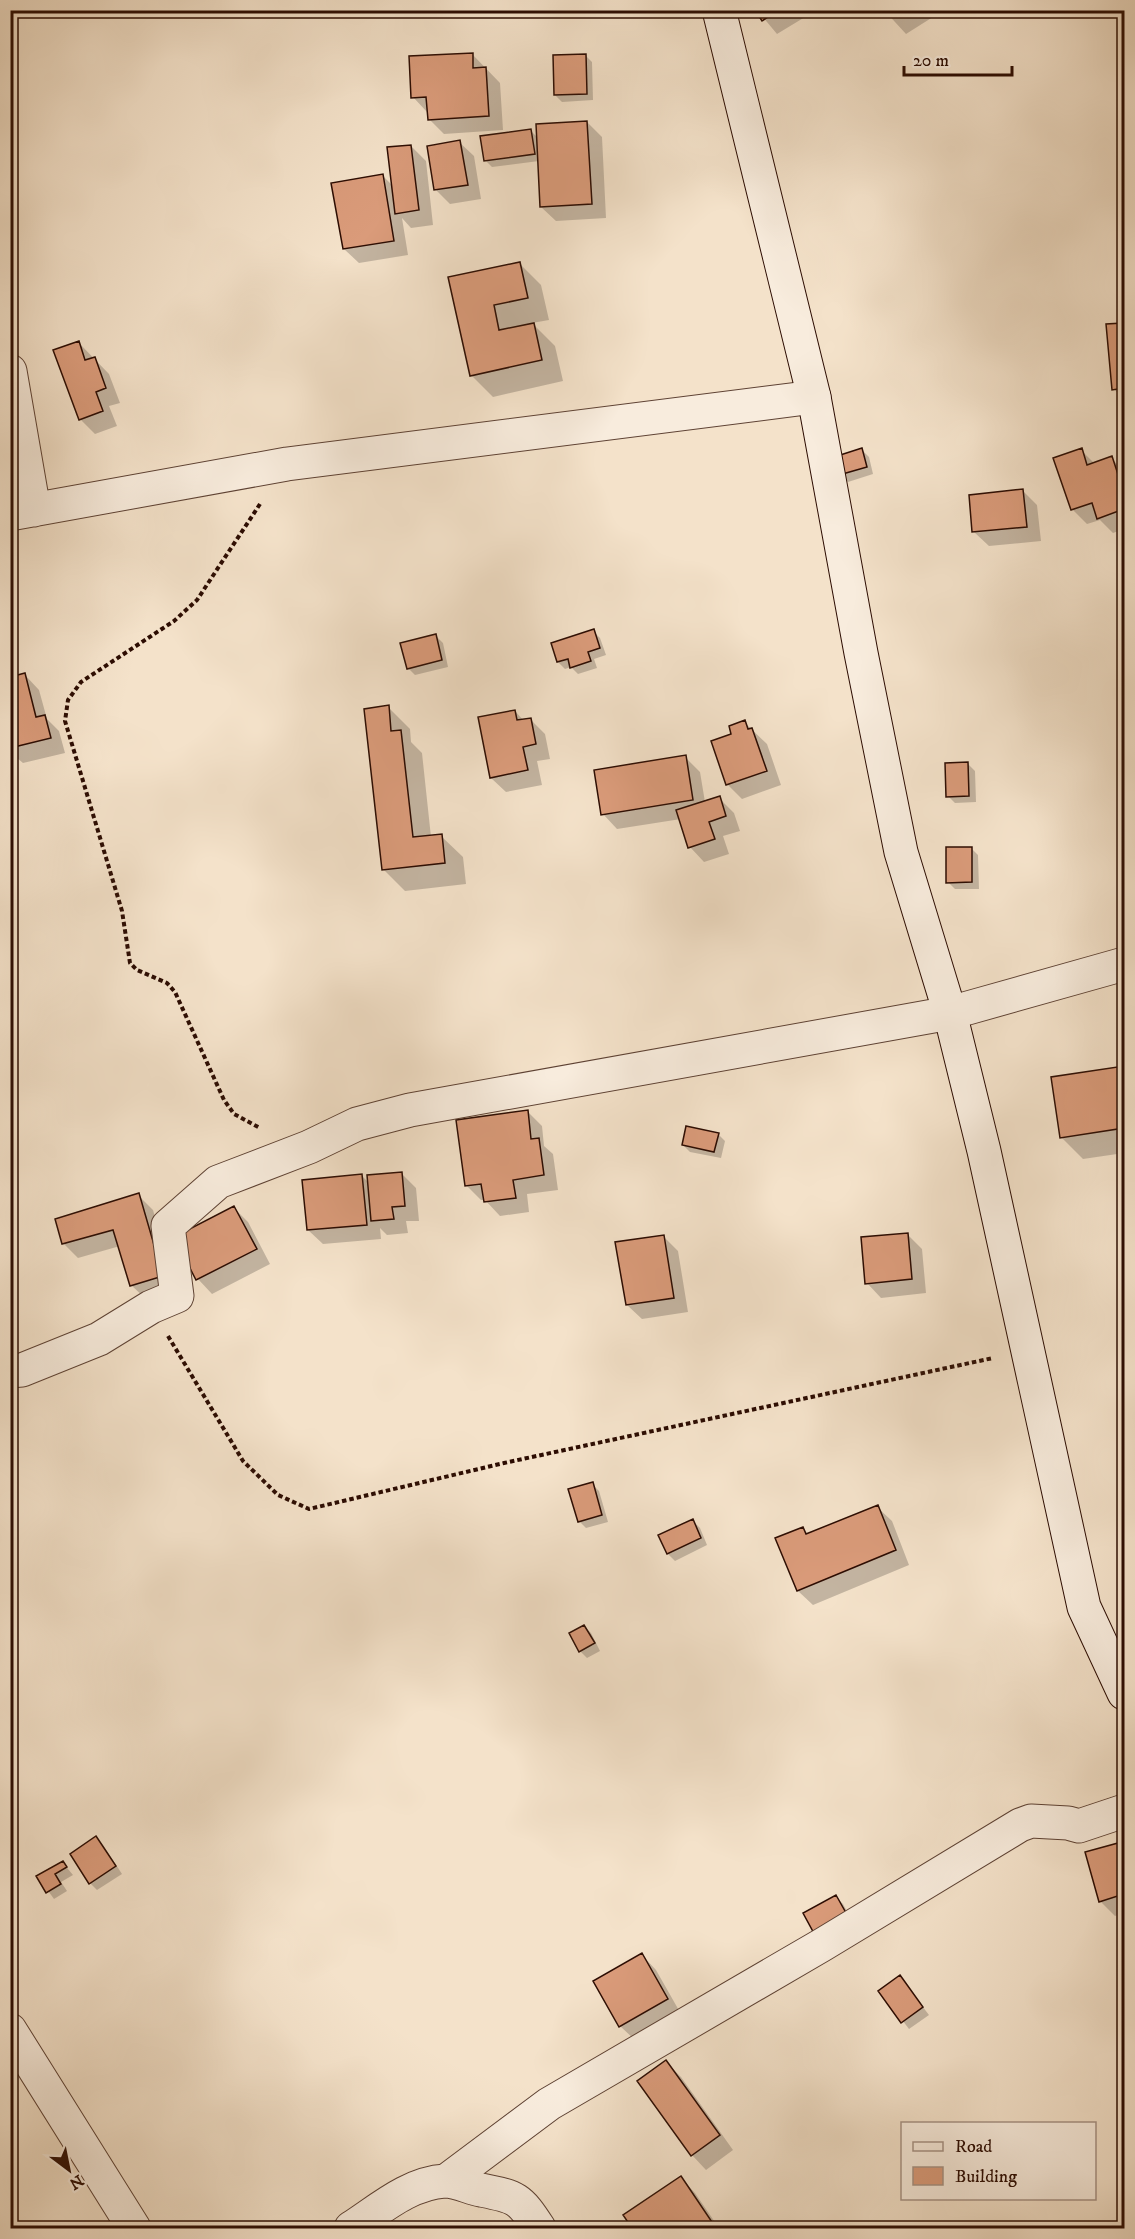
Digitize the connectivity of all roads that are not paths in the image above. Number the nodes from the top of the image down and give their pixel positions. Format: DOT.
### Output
graph roads {
  1 [pos="719,10"];
  2 [pos="10,371"];
  3 [pos="814,397"];
  4 [pos="22,512"];
  5 [pos="1125,963"];
  6 [pos="950,1013"];
  7 [pos="10,1371"];
  8 [pos="1125,1693"];
  9 [pos="1125,1810"];
  10 [pos="10,2030"];
  11 [pos="446,2181"];
  12 [pos="134,2229"];
  13 [pos="351,2229"];
  14 [pos="538,2229"];
  1 -- 3 [label="street"];
  2 -- 4 [label="street"];
  3 -- 4 [label="street"];
  3 -- 6 [label="street"];
  5 -- 6 [label="street"];
  6 -- 7 [label="street"];
  6 -- 8 [label="street"];
  9 -- 11 [label="street"];
  10 -- 12 [label="street"];
  11 -- 13 [label="street"];
  11 -- 14 [label="street"];
}
